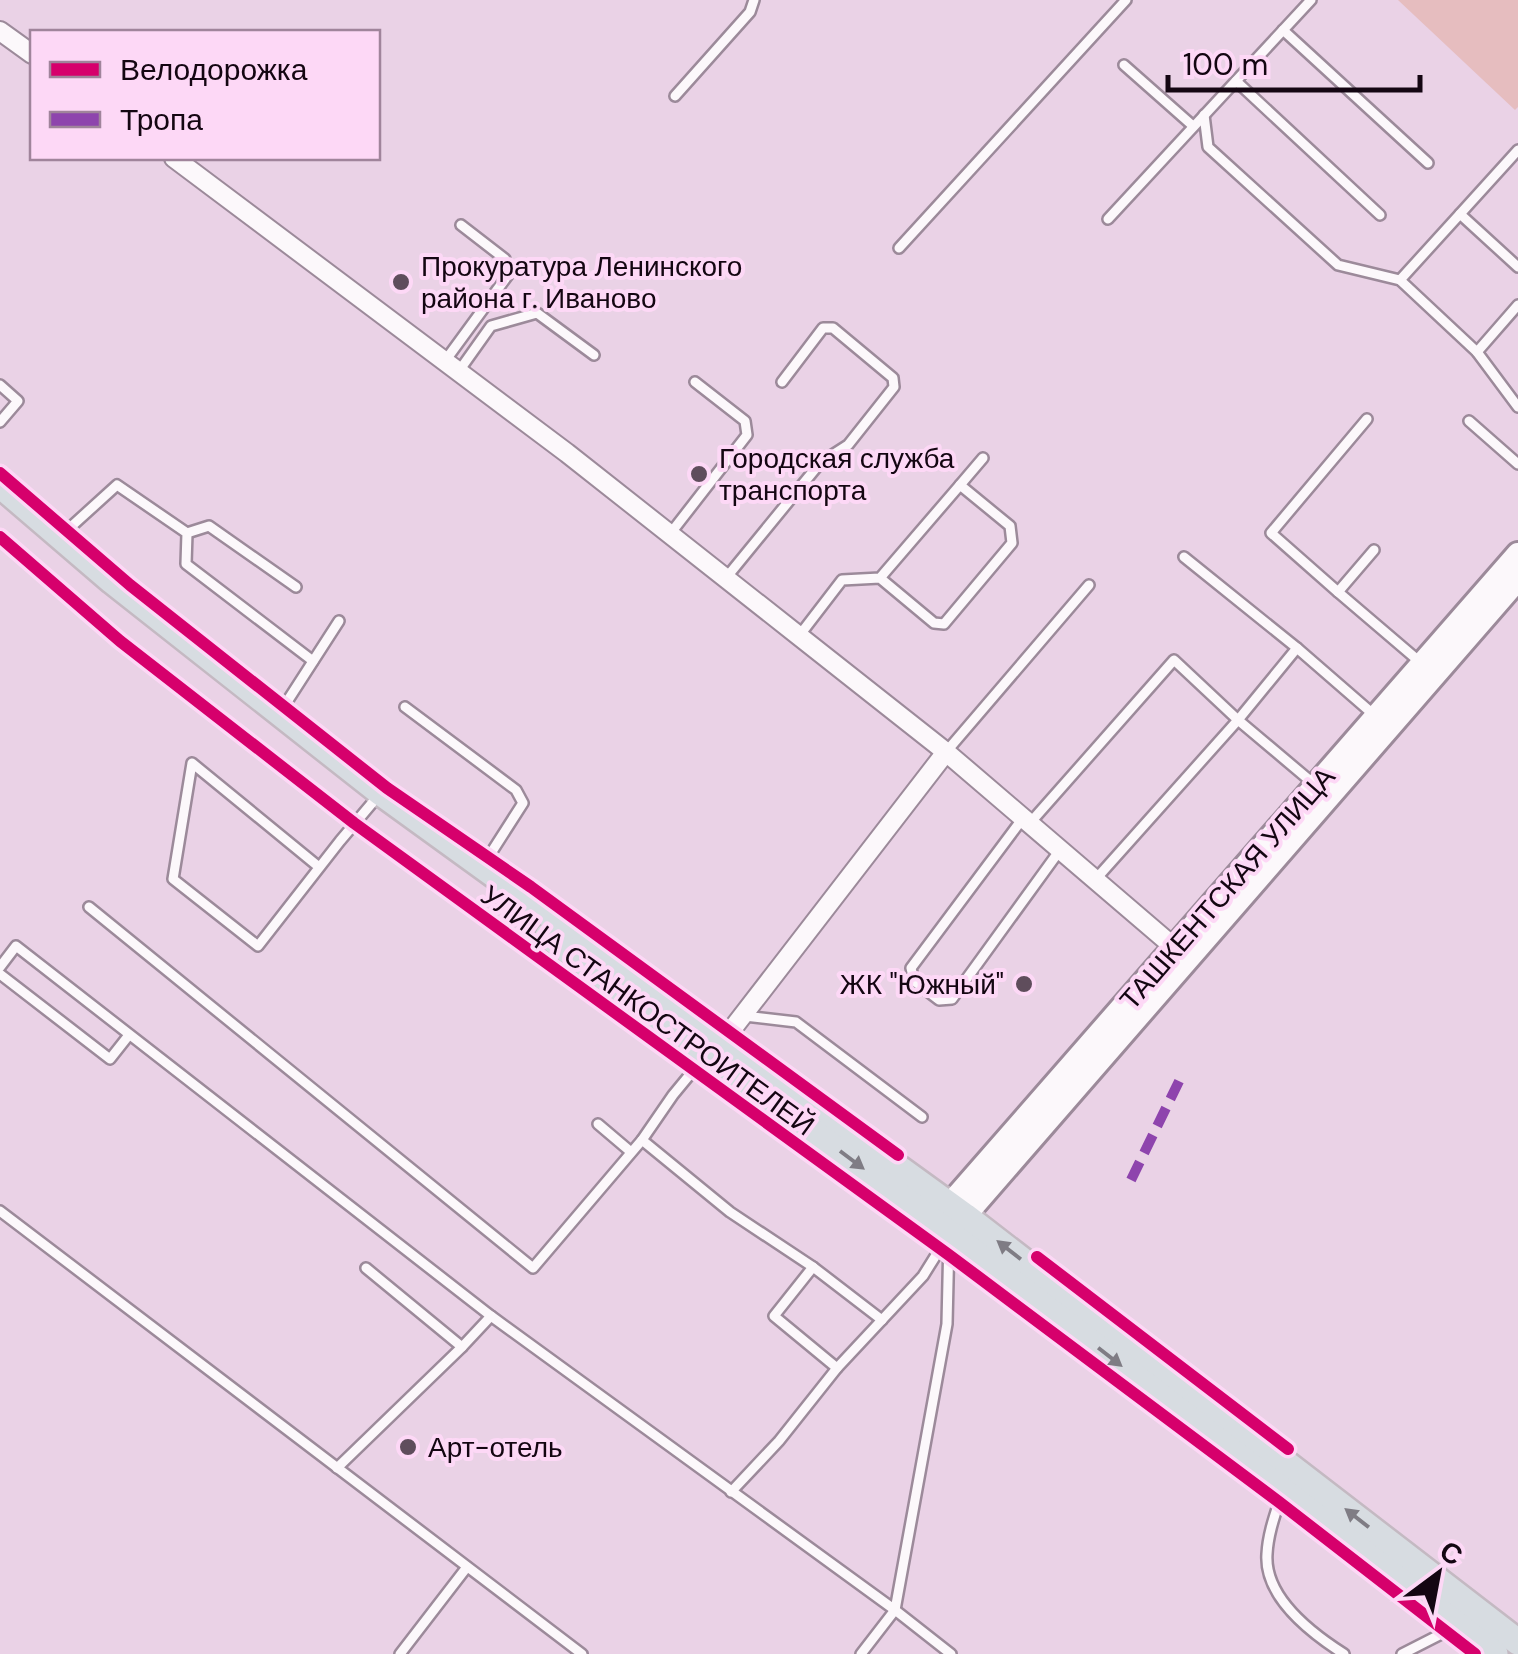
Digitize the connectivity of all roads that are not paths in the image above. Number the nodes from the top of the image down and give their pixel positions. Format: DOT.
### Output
graph roads {
  1 [pos="754,0"];
  2 [pos="1126,0"];
  3 [pos="1312,0"];
  4 [pos="1283,30"];
  5 [pos="0,31"];
  6 [pos="30,53"];
  7 [pos="1124,65"];
  8 [pos="1236,81"];
  9 [pos="676,96"];
  10 [pos="1204,115"];
  11 [pos="1193,126"];
  12 [pos="1518,150"];
  13 [pos="177,160"];
  14 [pos="1428,163"];
  15 [pos="1380,214"];
  16 [pos="1460,214"];
  17 [pos="1108,219"];
  18 [pos="462,225"];
  19 [pos="899,248"];
  20 [pos="1518,267"];
  21 [pos="1400,280"];
  22 [pos="1518,305"];
  23 [pos="1477,352"];
  24 [pos="594,355"];
  25 [pos="452,366"];
  26 [pos="695,382"];
  27 [pos="782,382"];
  28 [pos="0,385"];
  29 [pos="1518,407"];
  30 [pos="1367,418"];
  31 [pos="1469,421"];
  32 [pos="0,422"];
  33 [pos="982,458"];
  34 [pos="1518,464"];
  35 [pos="0,484"];
  36 [pos="960,484"];
  37 [pos="0,501"];
  38 [pos="186,534"];
  39 [pos="670,534"];
  40 [pos="60,536"];
  41 [pos="1374,550"];
  42 [pos="1518,554"];
  43 [pos="1184,557"];
  44 [pos="726,578"];
  45 [pos="880,578"];
  46 [pos="1518,580"];
  47 [pos="1089,585"];
  48 [pos="296,587"];
  49 [pos="1338,592"];
  50 [pos="339,621"];
  51 [pos="799,636"];
  52 [pos="1297,648"];
  53 [pos="313,660"];
  54 [pos="1428,670"];
  55 [pos="405,707"];
  56 [pos="280,713"];
  57 [pos="1376,717"];
  58 [pos="1238,720"];
  59 [pos="946,752"];
  60 [pos="1316,786"];
  61 [pos="375,799"];
  62 [pos="1026,821"];
  63 [pos="1060,850"];
  64 [pos="482,866"];
  65 [pos="319,868"];
  66 [pos="1095,880"];
  67 [pos="89,907"];
  68 [pos="1211,920"];
  69 [pos="1182,953"];
  70 [pos="0,967"];
  71 [pos="0,974"];
  72 [pos="742,1016"];
  73 [pos="129,1034"];
  74 [pos="715,1047"];
  75 [pos="922,1117"];
  76 [pos="598,1124"];
  77 [pos="642,1140"];
  78 [pos="631,1152"];
  79 [pos="0,1212"];
  80 [pos="950,1219"];
  81 [pos="813,1267"];
  82 [pos="366,1268"];
  83 [pos="491,1316"];
  84 [pos="882,1320"];
  85 [pos="462,1346"];
  86 [pos="837,1368"];
  87 [pos="337,1468"];
  88 [pos="1282,1490"];
  89 [pos="731,1492"];
  90 [pos="467,1567"];
  91 [pos="894,1610"];
  92 [pos="1457,1625"];
  93 [pos="1518,1642"];
  94 [pos="400,1654"];
  95 [pos="582,1654"];
  96 [pos="861,1654"];
  97 [pos="952,1654"];
  98 [pos="1344,1654"];
  99 [pos="1402,1654"];
  100 [pos="1495,1654"];
  1 -- 9 [label="lane"];
  2 -- 19 [label="lane"];
  3 -- 4 [label="lane"];
  4 -- 8 [label="lane"];
  4 -- 14 [label="lane"];
  5 -- 6 [label="street"];
  7 -- 11 [label="lane"];
  8 -- 10 [label="lane"];
  8 -- 15 [label="lane"];
  10 -- 11 [label="lane"];
  10 -- 21 [label="lane"];
  11 -- 17 [label="lane"];
  12 -- 16 [label="lane"];
  13 -- 25 [label="street"];
  16 -- 20 [label="lane"];
  16 -- 21 [label="lane"];
  18 -- 25 [label="lane"];
  21 -- 23 [label="lane"];
  22 -- 23 [label="lane"];
  23 -- 29 [label="lane"];
  24 -- 25 [label="lane"];
  25 -- 39 [label="street"];
  26 -- 39 [label="lane"];
  27 -- 44 [label="lane"];
  28 -- 32 [label="lane"];
  30 -- 49 [label="lane"];
  31 -- 34 [label="lane"];
  33 -- 36 [label="lane"];
  35 -- 40 [label="main road, УЛИЦА СТАНКОСТРОИТЕЛЕЙ"];
  36 -- 45 [label="lane"];
  36 -- 45 [label="lane"];
  37 -- 61 [label="main road, УЛИЦА СТАНКОСТРОИТЕЛЕЙ"];
  38 -- 40 [label="lane"];
  38 -- 48 [label="lane"];
  38 -- 53 [label="lane"];
  39 -- 44 [label="street"];
  40 -- 56 [label="main road, УЛИЦА СТАНКОСТРОИТЕЛЕЙ"];
  41 -- 49 [label="lane"];
  42 -- 54 [label="main road, ТАШКЕНТСКАЯ УЛИЦА"];
  43 -- 52 [label="lane"];
  44 -- 51 [label="street"];
  45 -- 51 [label="lane"];
  46 -- 54 [label="main road, ТАШКЕНТСКАЯ УЛИЦА"];
  47 -- 59 [label="lane"];
  49 -- 54 [label="lane"];
  50 -- 53 [label="lane"];
  51 -- 59 [label="street"];
  52 -- 57 [label="lane"];
  52 -- 58 [label="lane"];
  53 -- 56 [label="lane"];
  54 -- 57 [label="main road, ТАШКЕНТСКАЯ УЛИЦА"];
  54 -- 68 [label="main road, ТАШКЕНТСКАЯ УЛИЦА"];
  55 -- 64 [label="lane"];
  56 -- 61 [label="main road, УЛИЦА СТАНКОСТРОИТЕЛЕЙ"];
  57 -- 60 [label="main road, ТАШКЕНТСКАЯ УЛИЦА"];
  58 -- 60 [label="lane"];
  58 -- 62 [label="lane"];
  58 -- 66 [label="lane"];
  59 -- 62 [label="street"];
  59 -- 72 [label="street"];
  60 -- 68 [label="main road, ТАШКЕНТСКАЯ УЛИЦА"];
  61 -- 64 [label="main road, УЛИЦА СТАНКОСТРОИТЕЛЕЙ"];
  61 -- 65 [label="lane"];
  61 -- 74 [label="main road, УЛИЦА СТАНКОСТРОИТЕЛЕЙ"];
  62 -- 63 [label="street"];
  62 -- 63 [label="lane"];
  63 -- 66 [label="street"];
  64 -- 74 [label="main road, УЛИЦА СТАНКОСТРОИТЕЛЕЙ"];
  65 -- 65 [label="lane"];
  66 -- 69 [label="street"];
  67 -- 78 [label="lane"];
  68 -- 69 [label="main road, ТАШКЕНТСКАЯ УЛИЦА"];
  69 -- 80 [label="main road, ТАШКЕНТСКАЯ УЛИЦА"];
  70 -- 73 [label="lane"];
  71 -- 73 [label="lane"];
  72 -- 74 [label="street"];
  72 -- 75 [label="lane"];
  73 -- 83 [label="lane"];
  74 -- 77 [label="lane"];
  74 -- 80 [label="main road, УЛИЦА СТАНКОСТРОИТЕЛЕЙ"];
  76 -- 78 [label="lane"];
  77 -- 78 [label="lane"];
  77 -- 81 [label="lane"];
  79 -- 87 [label="lane"];
  80 -- 84 [label="lane"];
  80 -- 88 [label="main road, УЛИЦА СТАНКОСТРОИТЕЛЕЙ, one-way"];
  80 -- 91 [label="lane"];
  93 -- 80 [label="main road, УЛИЦА СТАНКОСТРОИТЕЛЕЙ, one-way"];
  81 -- 84 [label="lane"];
  81 -- 86 [label="lane"];
  82 -- 85 [label="lane"];
  83 -- 85 [label="lane"];
  83 -- 89 [label="lane"];
  84 -- 86 [label="lane"];
  85 -- 87 [label="lane"];
  86 -- 89 [label="lane"];
  87 -- 90 [label="lane"];
  88 -- 92 [label="main road, УЛИЦА СТАНКОСТРОИТЕЛЕЙ"];
  88 -- 98 [label="lane"];
  89 -- 91 [label="lane"];
  90 -- 94 [label="lane"];
  90 -- 95 [label="lane"];
  91 -- 96 [label="lane"];
  91 -- 97 [label="lane"];
  92 -- 99 [label="lane"];
  92 -- 100 [label="main road, УЛИЦА СТАНКОСТРОИТЕЛЕЙ"];
}
